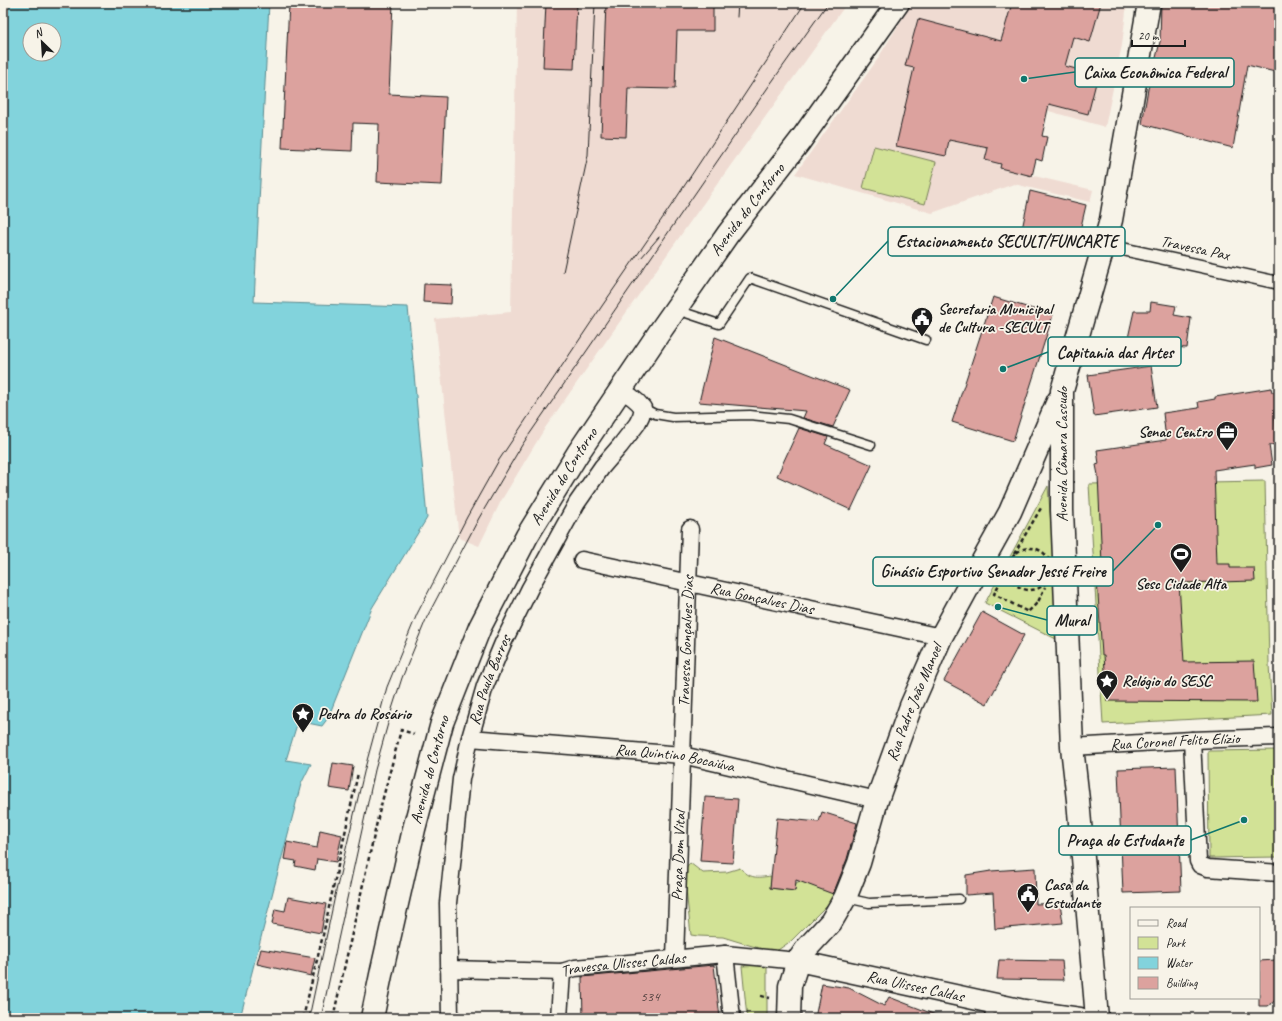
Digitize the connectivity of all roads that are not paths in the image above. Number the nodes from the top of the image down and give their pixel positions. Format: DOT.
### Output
graph roads {
  1 [pos="898,3"];
  2 [pos="1149,3"];
  3 [pos="1104,245"];
  4 [pos="1279,283"];
  5 [pos="676,310"];
  6 [pos="926,340"];
  7 [pos="620,391"];
  8 [pos="1062,391"];
  9 [pos="643,408"];
  10 [pos="871,445"];
  11 [pos="690,529"];
  12 [pos="582,560"];
  13 [pos="688,583"];
  14 [pos="941,637"];
  15 [pos="1279,737"];
  16 [pos="470,738"];
  17 [pos="1192,740"];
  18 [pos="1072,747"];
  19 [pos="682,755"];
  20 [pos="877,800"];
  21 [pos="1279,873"];
  22 [pos="845,898"];
  23 [pos="959,899"];
  24 [pos="725,954"];
  25 [pos="675,958"];
  26 [pos="798,961"];
  27 [pos="449,969"];
  28 [pos="562,972"];
  29 [pos="990,1010"];
  30 [pos="372,1018"];
  31 [pos="450,1018"];
  32 [pos="559,1018"];
  33 [pos="732,1018"];
  34 [pos="789,1018"];
  35 [pos="1080,1018"];
  36 [pos="1097,1018"];
  1 -- 5 [label="main road, Avenida do Contorno"];
  2 -- 3 [label="main road, Avenida Câmara Cascudo"];
  3 -- 4 [label="street, Travessa Pax"];
  3 -- 8 [label="main road, Avenida Câmara Cascudo"];
  5 -- 6 [label="lane"];
  5 -- 7 [label="main road, Avenida do Contorno"];
  7 -- 9 [label="street"];
  7 -- 30 [label="main road, Avenida do Contorno"];
  8 -- 14 [label="main road, Rua Padre João Manoel"];
  8 -- 18 [label="main road, Avenida Câmara Cascudo"];
  9 -- 10 [label="lane"];
  9 -- 16 [label="street, Rua Paula Barros"];
  11 -- 13 [label="street, Travessa Gonçalves Dias"];
  12 -- 13 [label="street, Rua Gonçalves Dias"];
  13 -- 14 [label="street, Rua Gonçalves Dias"];
  13 -- 19 [label="street, Travessa Gonçalves Dias"];
  14 -- 20 [label="main road, Rua Padre João Manoel"];
  15 -- 17 [label="street, Rua Coronel Felito Elízio"];
  16 -- 19 [label="street, Rua Quintino Bocaiúva"];
  16 -- 27 [label="street, Rua Paula Barros"];
  17 -- 18 [label="street, Rua Coronel Felito Elízio"];
  17 -- 21 [label="street"];
  18 -- 36 [label="main road, Avenida Câmara Cascudo"];
  19 -- 20 [label="street, Rua Quintino Bocaiúva"];
  19 -- 25 [label="street, Praça Dom Vital"];
  20 -- 22 [label="main road, Rua Padre João Manoel"];
  22 -- 23 [label="lane"];
  22 -- 26 [label="main road, Rua Padre João Manoel"];
  24 -- 25 [label="street, Travessa Ulisses Caldas"];
  24 -- 26 [label="street, Travessa Ulisses Caldas"];
  24 -- 33 [label="street"];
  25 -- 28 [label="street, Travessa Ulisses Caldas"];
  26 -- 29 [label="street, Rua Ulisses Caldas"];
  26 -- 34 [label="main road, Rua Padre João Manoel"];
  27 -- 28 [label="street, Travessa Ulisses Caldas"];
  27 -- 31 [label="street, Rua Paula Barros"];
  28 -- 32 [label="street"];
  29 -- 35 [label="street, Rua Ulisses Caldas"];
}
